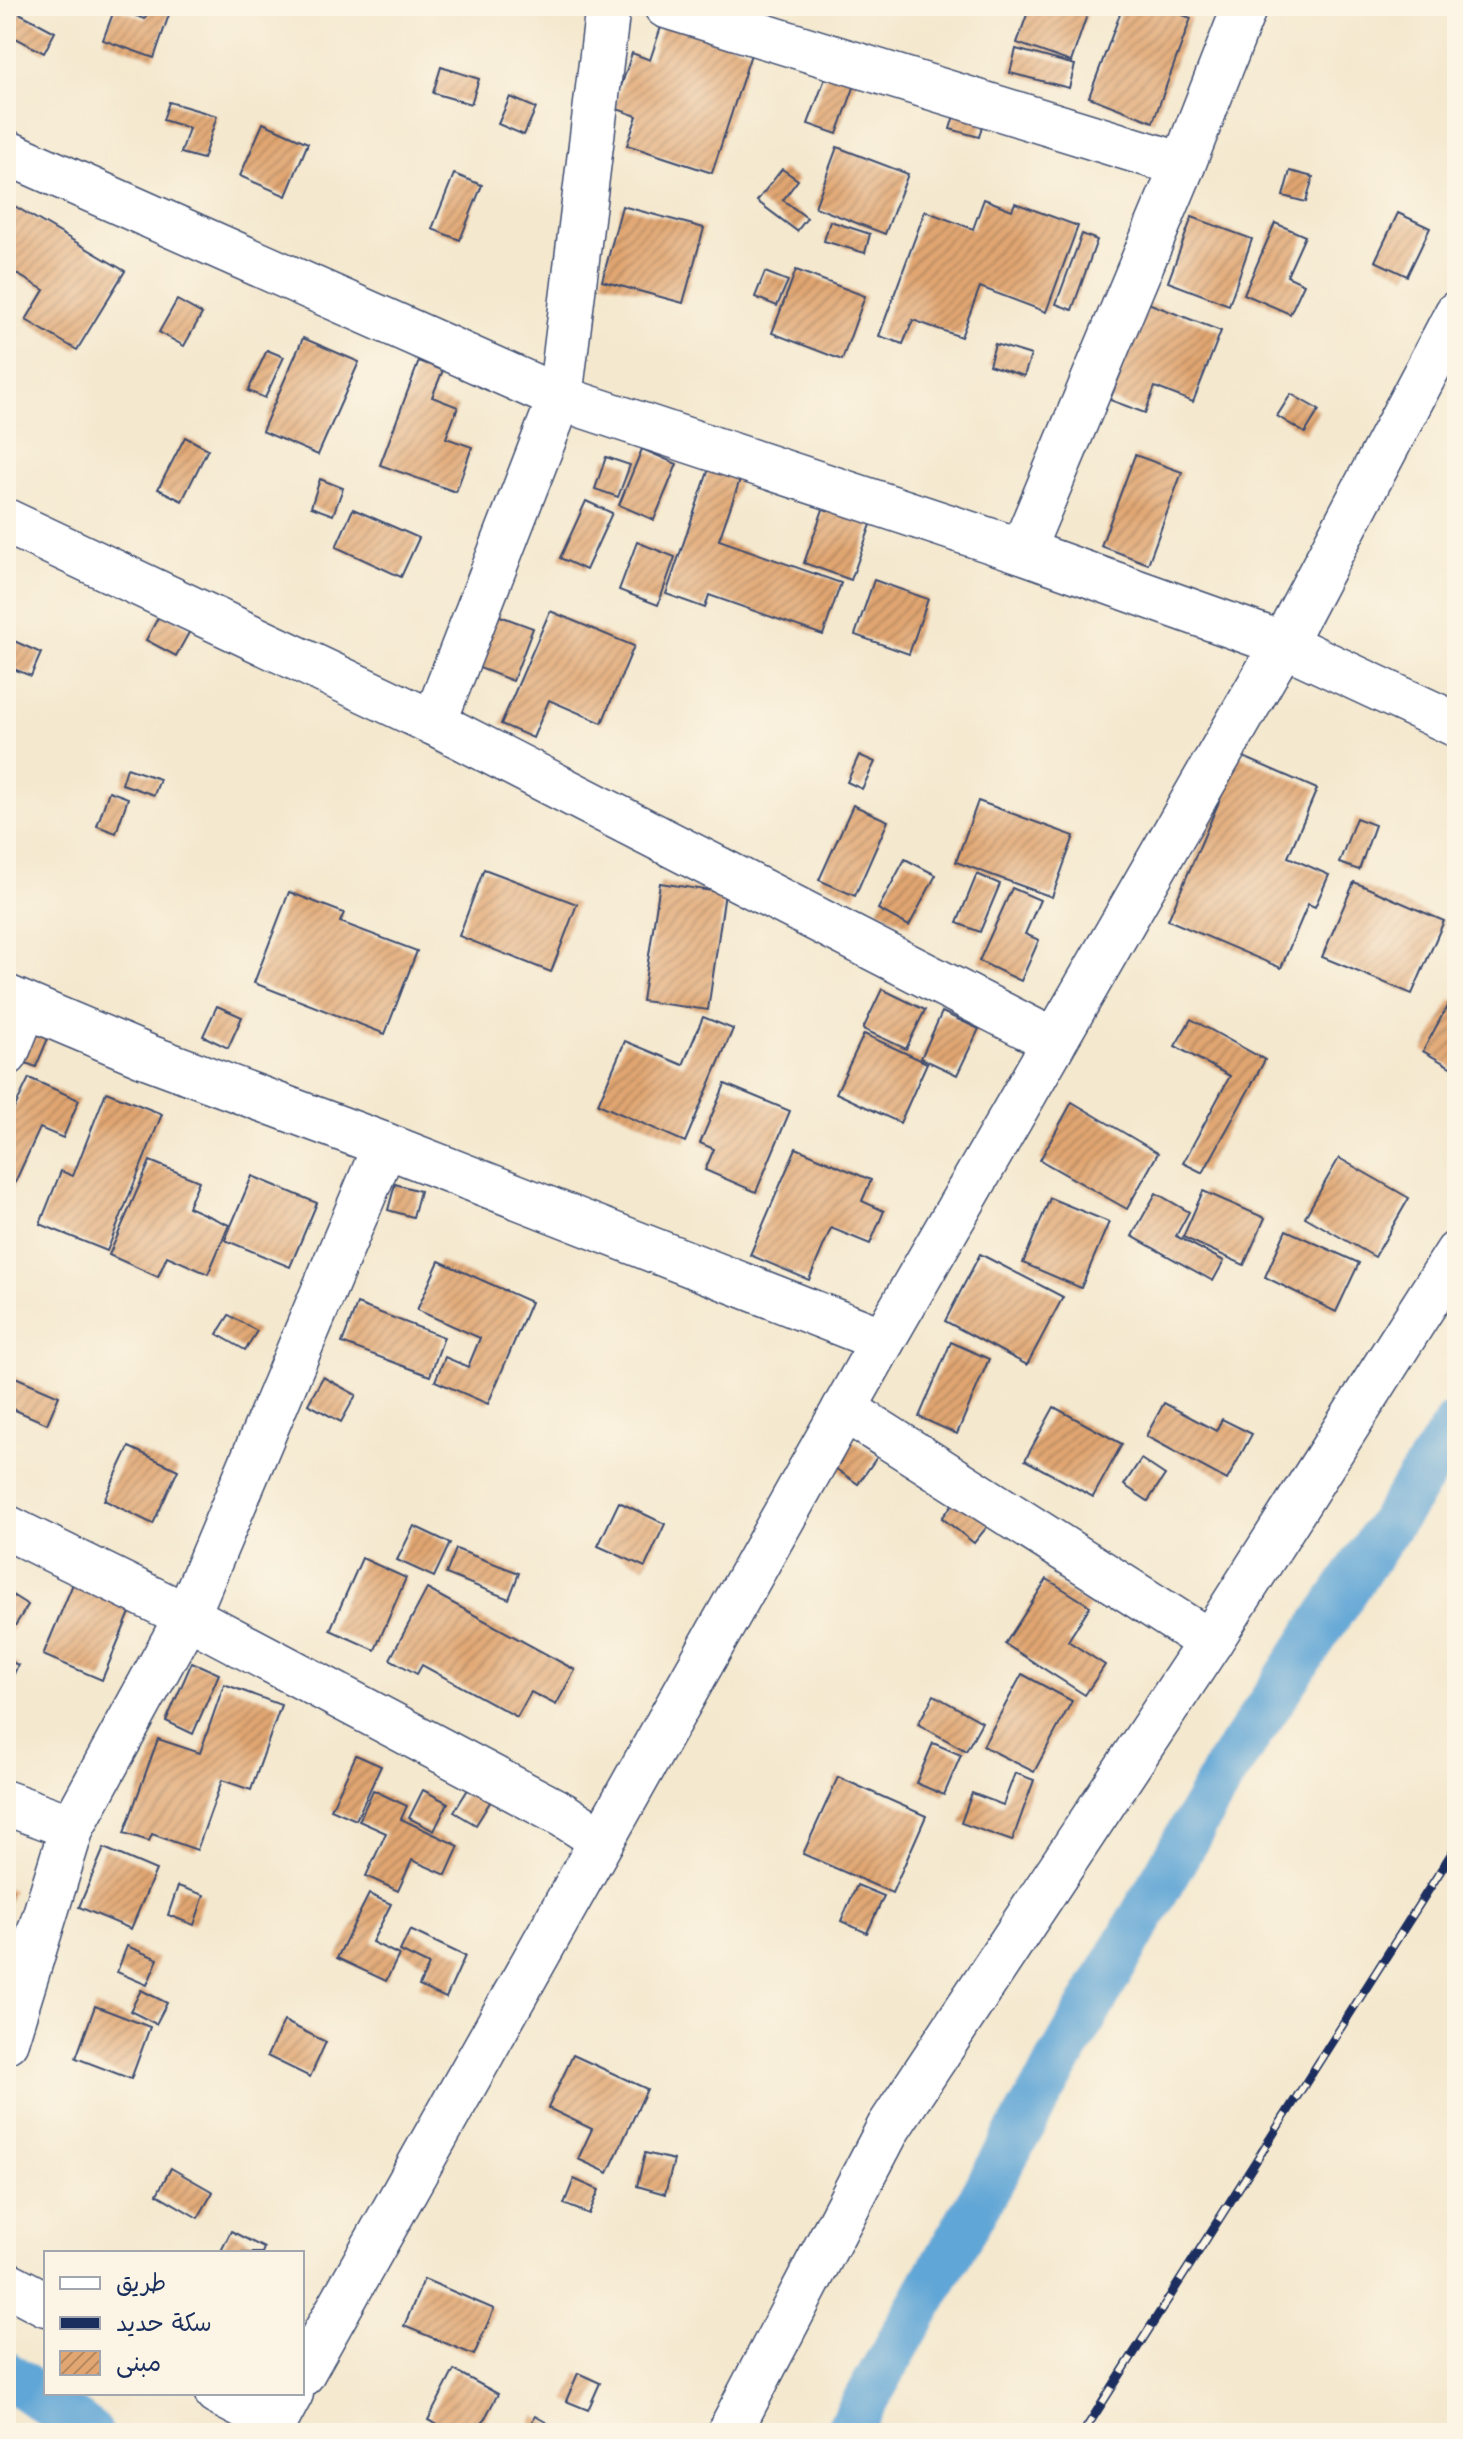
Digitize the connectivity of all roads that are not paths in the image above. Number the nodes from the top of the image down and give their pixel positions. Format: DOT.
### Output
graph roads {
  1 [pos="608,6"];
  2 [pos="666,6"];
  3 [pos="1245,6"];
  4 [pos="6,152"];
  5 [pos="1183,165"];
  6 [pos="1457,313"];
  7 [pos="560,398"];
  8 [pos="6,521"];
  9 [pos="1022,551"];
  10 [pos="1283,644"];
  11 [pos="434,723"];
  12 [pos="1457,725"];
  13 [pos="16,1002"];
  14 [pos="1054,1041"];
  15 [pos="6,1054"];
  16 [pos="385,1145"];
  17 [pos="1457,1253"];
  18 [pos="883,1340"];
  19 [pos="844,1409"];
  20 [pos="6,1527"];
  21 [pos="187,1616"];
  22 [pos="1210,1642"];
  23 [pos="6,1803"];
  24 [pos="72,1827"];
  25 [pos="602,1840"];
  26 [pos="6,2041"];
  27 [pos="6,2283"];
  28 [pos="44,2303"];
  29 [pos="304,2370"];
  30 [pos="223,2395"];
  31 [pos="286,2416"];
  32 [pos="729,2433"];
  1 -- 7 [label="street"];
  2 -- 5 [label="street"];
  3 -- 5 [label="street"];
  4 -- 7 [label="street"];
  5 -- 9 [label="street"];
  6 -- 10 [label="street"];
  7 -- 9 [label="street"];
  7 -- 11 [label="street"];
  8 -- 11 [label="street"];
  9 -- 10 [label="street"];
  10 -- 12 [label="street"];
  10 -- 14 [label="street"];
  11 -- 14 [label="street"];
  13 -- 15 [label="street"];
  13 -- 16 [label="street"];
  14 -- 18 [label="street"];
  16 -- 18 [label="street"];
  16 -- 21 [label="street"];
  17 -- 22 [label="street"];
  18 -- 19 [label="street"];
  19 -- 22 [label="street"];
  19 -- 25 [label="street"];
  20 -- 21 [label="street"];
  21 -- 24 [label="street"];
  21 -- 25 [label="street"];
  22 -- 32 [label="street"];
  23 -- 24 [label="street"];
  24 -- 26 [label="street"];
  25 -- 29 [label="street"];
  27 -- 28 [label="street"];
  30 -- 31 [label="street"];
}
